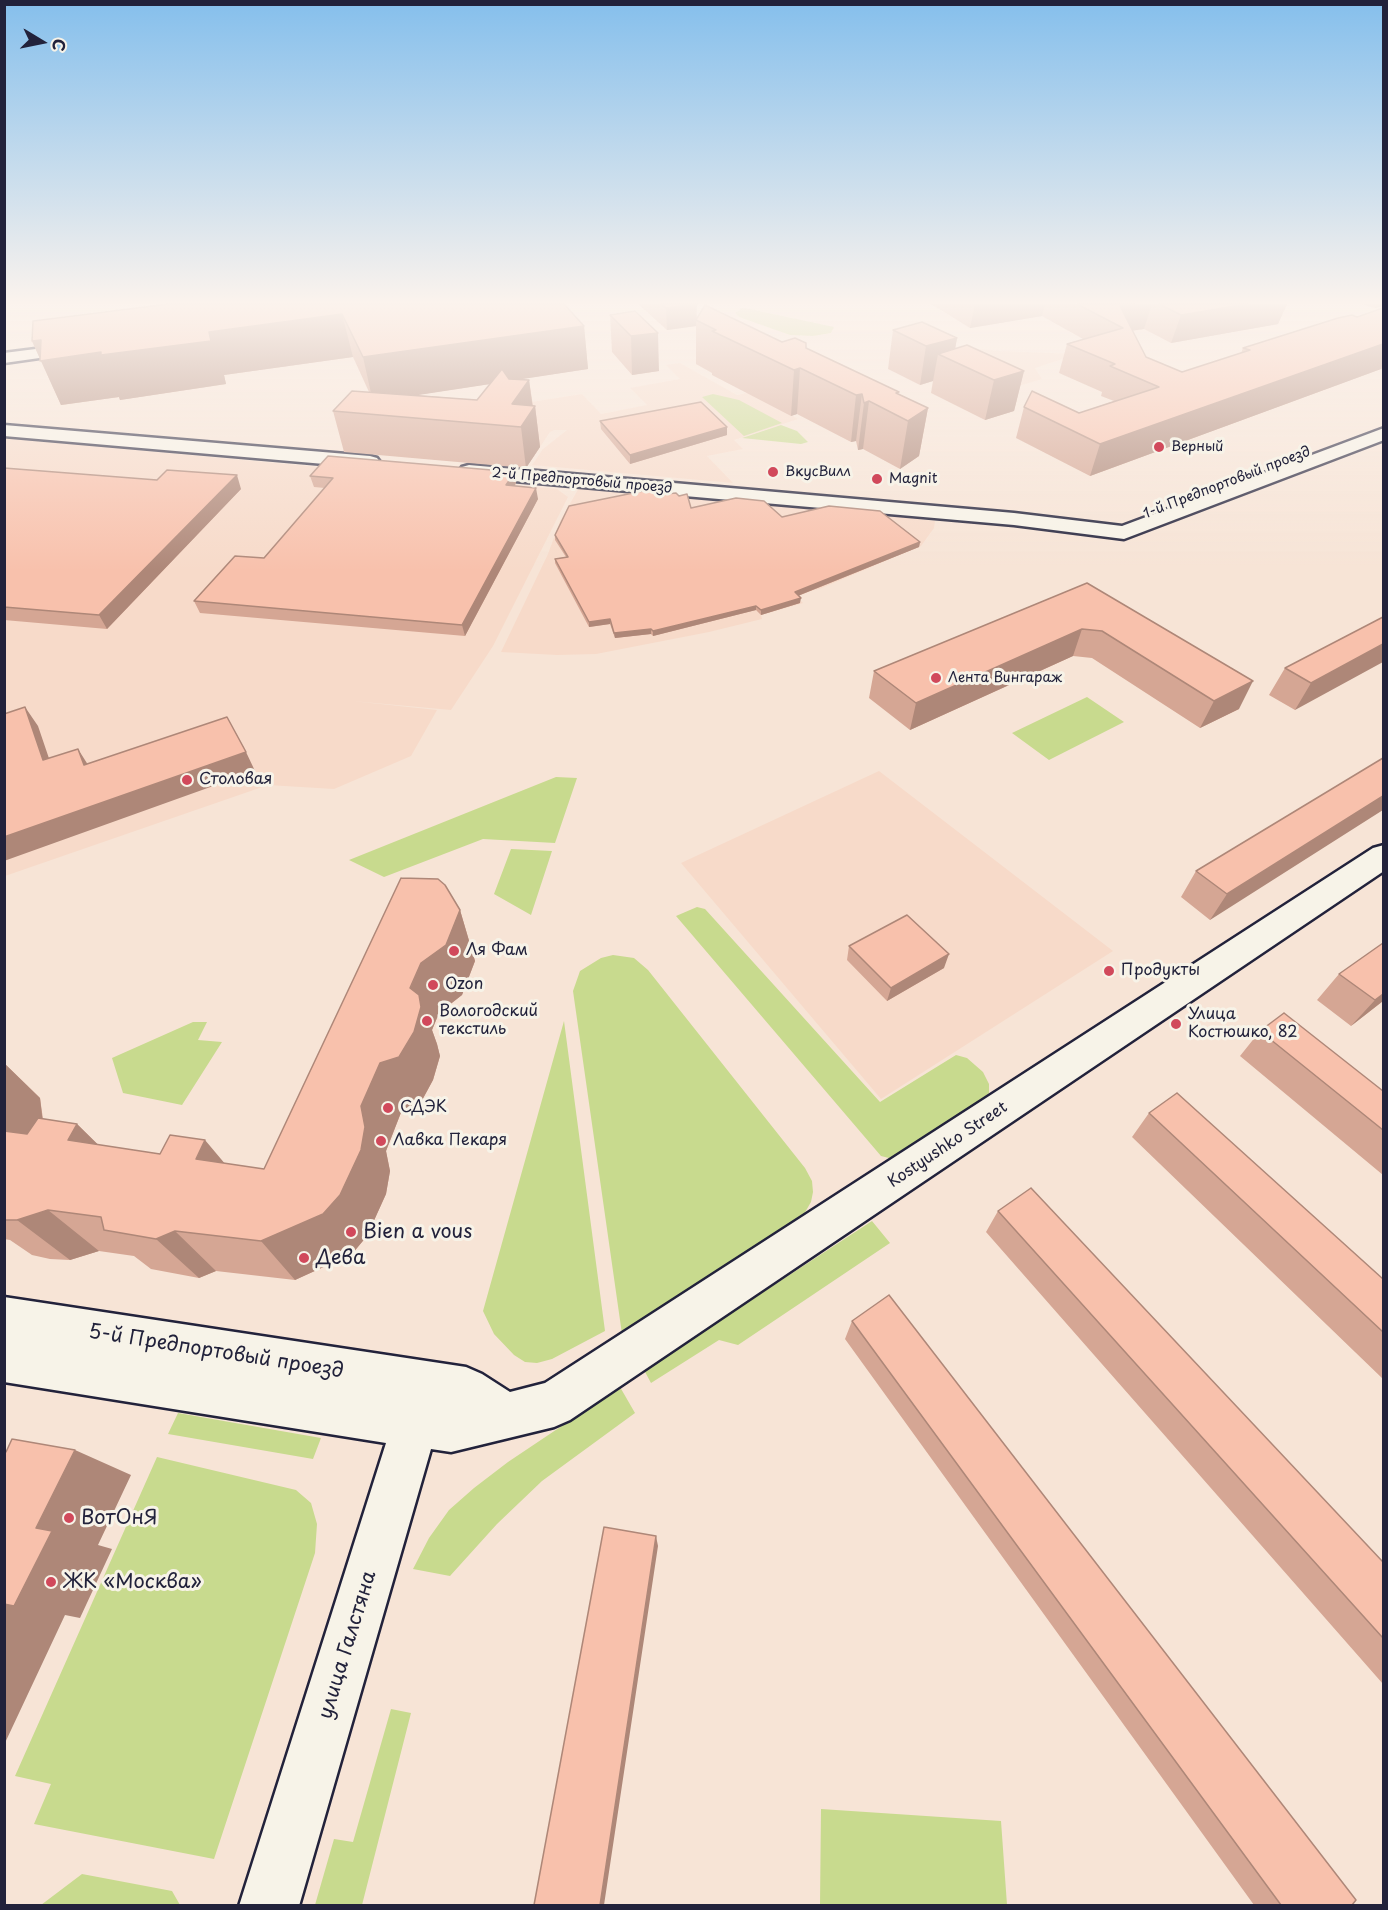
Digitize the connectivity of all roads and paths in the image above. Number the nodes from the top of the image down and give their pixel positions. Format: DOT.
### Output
graph roads {
  1 [pos="1383,424"];
  2 [pos="4,430"];
  3 [pos="1383,433"];
  4 [pos="389,464"];
  5 [pos="446,469"];
  6 [pos="1114,531"];
  7 [pos="1383,856"];
  8 [pos="4,1318"];
  9 [pos="4,1359"];
  10 [pos="422,1405"];
  11 [pos="269,1905"];
  1 -- 6 [label="street, 1-й Предпортовый проезд"];
  2 -- 4 [label="street"];
  3 -- 6 [label="street, 1-й Предпортовый проезд"];
  5 -- 6 [label="street, 2-й Предпортовый проезд"];
  7 -- 10 [label="street, Kostyushko Street"];
  8 -- 10 [label="street, 5-й Предпортовый проезд"];
  9 -- 10 [label="street"];
  10 -- 11 [label="street, улица Галстяна"];
}
